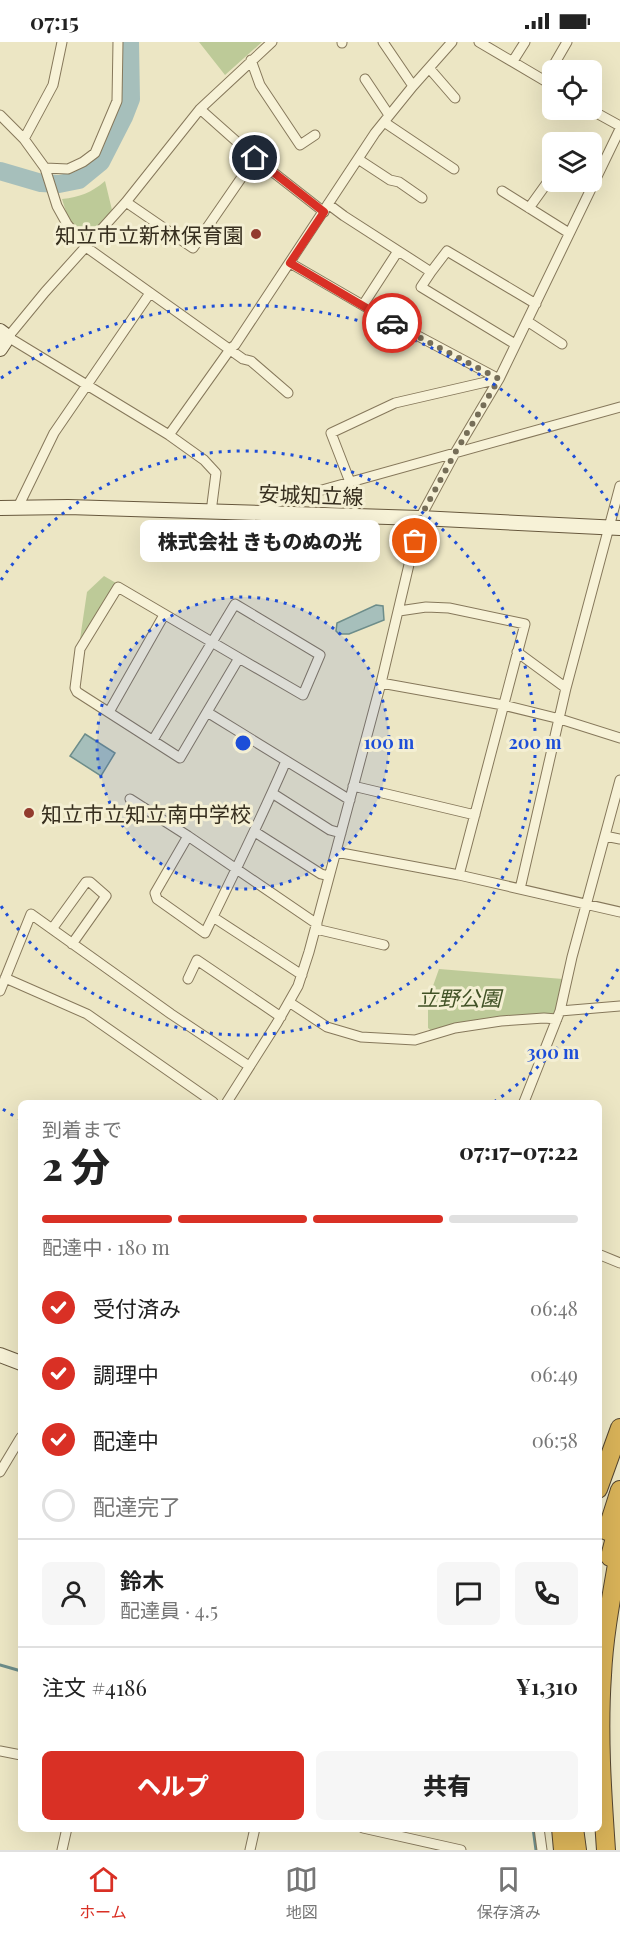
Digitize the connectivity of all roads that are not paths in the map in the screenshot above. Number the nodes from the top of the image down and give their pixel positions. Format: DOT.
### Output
graph roads {
  1 [pos="62,42"];
  2 [pos="118,42"];
  3 [pos="272,42"];
  4 [pos="383,42"];
  5 [pos="438,42"];
  6 [pos="452,42"];
  7 [pos="479,42"];
  8 [pos="525,42"];
  9 [pos="567,42"];
  10 [pos="444,51"];
  11 [pos="251,60"];
  12 [pos="558,60"];
  13 [pos="513,62"];
  14 [pos="429,69"];
  15 [pos="365,79"];
  16 [pos="542,79"];
  17 [pos="412,86"];
  18 [pos="455,98"];
  19 [pos="200,109"];
  20 [pos="0,115"];
  21 [pos="602,117"];
  22 [pos="386,119"];
  23 [pos="620,128"];
  24 [pos="315,135"];
  25 [pos="24,139"];
  26 [pos="255,158"];
  27 [pos="358,159"];
  28 [pos="602,161"];
  29 [pos="454,169"];
  30 [pos="46,171"];
  31 [pos="502,191"];
  32 [pos="542,191"];
  33 [pos="587,192"];
  34 [pos="422,198"];
  35 [pos="126,202"];
  36 [pos="326,208"];
  37 [pos="530,208"];
  38 [pos="569,233"];
  39 [pos="86,247"];
  40 [pos="398,250"];
  41 [pos="290,263"];
  42 [pos="431,272"];
  43 [pos="150,293"];
  44 [pos="536,304"];
  45 [pos="363,306"];
  46 [pos="527,321"];
  47 [pos="4,334"];
  48 [pos="515,344"];
  49 [pos="562,344"];
  50 [pos="231,348"];
  51 [pos="0,349"];
  52 [pos="499,379"];
  53 [pos="88,386"];
  54 [pos="288,393"];
  55 [pos="620,408"];
  56 [pos="170,435"];
  57 [pos="455,453"];
  58 [pos="350,482"];
  59 [pos="620,486"];
  60 [pos="18,507"];
  61 [pos="0,508"];
  62 [pos="211,512"];
  63 [pos="261,513"];
  64 [pos="420,518"];
  65 [pos="614,528"];
  66 [pos="399,611"];
  67 [pos="164,615"];
  68 [pos="210,642"];
  69 [pos="517,652"];
  70 [pos="238,658"];
  71 [pos="381,683"];
  72 [pos="566,688"];
  73 [pos="503,705"];
  74 [pos="109,712"];
  75 [pos="207,712"];
  76 [pos="560,719"];
  77 [pos="620,738"];
  78 [pos="153,740"];
  79 [pos="286,761"];
  80 [pos="620,780"];
  81 [pos="354,786"];
  82 [pos="273,793"];
  83 [pos="130,799"];
  84 [pos="350,800"];
  85 [pos="475,815"];
  86 [pos="255,832"];
  87 [pos="341,832"];
  88 [pos="605,836"];
  89 [pos="188,837"];
  90 [pos="620,839"];
  91 [pos="336,852"];
  92 [pos="237,870"];
  93 [pos="459,875"];
  94 [pos="330,876"];
  95 [pos="520,889"];
  96 [pos="587,905"];
  97 [pos="620,912"];
  98 [pos="213,917"];
  99 [pos="316,926"];
  100 [pos="51,929"];
  101 [pos="72,944"];
  102 [pos="384,945"];
  103 [pos="302,975"];
  104 [pos="5,978"];
  105 [pos="188,979"];
  106 [pos="0,991"];
  107 [pos="289,1002"];
  108 [pos="620,1006"];
  109 [pos="558,1015"];
  110 [pos="281,1017"];
  111 [pos="249,1066"];
  112 [pos="210,1100"];
  113 [pos="228,1100"];
  114 [pos="525,1100"];
  115 [pos="602,1256"];
  116 [pos="620,1263"];
  117 [pos="0,1355"];
  118 [pos="18,1362"];
  119 [pos="620,1428"];
  120 [pos="18,1442"];
  121 [pos="620,1456"];
  122 [pos="0,1472"];
  123 [pos="602,1478"];
  124 [pos="620,1490"];
  125 [pos="602,1507"];
  126 [pos="620,1518"];
  127 [pos="620,1547"];
  128 [pos="602,1549"];
  129 [pos="602,1608"];
  130 [pos="602,1675"];
  131 [pos="0,1750"];
  132 [pos="18,1754"];
  133 [pos="602,1762"];
  134 [pos="66,1832"];
  135 [pos="254,1832"];
  136 [pos="381,1832"];
  137 [pos="540,1832"];
  138 [pos="561,1832"];
  139 [pos="574,1832"];
  140 [pos="584,1832"];
  141 [pos="593,1832"];
  142 [pos="62,1850"];
  143 [pos="250,1850"];
  144 [pos="461,1850"];
  145 [pos="542,1850"];
  146 [pos="563,1850"];
  147 [pos="577,1850"];
  148 [pos="586,1850"];
  149 [pos="595,1850"];
  150 [pos="606,1850"];
  1 -- 25 [label="street"];
  2 -- 30 [label="street"];
  3 -- 11 [label="street"];
  4 -- 17 [label="street"];
  5 -- 10 [label="street"];
  6 -- 10 [label="street"];
  7 -- 13 [label="street"];
  8 -- 13 [label="street"];
  9 -- 12 [label="street"];
  10 -- 14 [label="street"];
  11 -- 19 [label="street"];
  11 -- 24 [label="street"];
  13 -- 16 [label="street"];
  14 -- 17 [label="street"];
  14 -- 18 [label="street"];
  15 -- 22 [label="street"];
  17 -- 22 [label="street"];
  19 -- 26 [label="street"];
  19 -- 35 [label="street"];
  20 -- 25 [label="street"];
  21 -- 23 [label="street"];
  22 -- 27 [label="street"];
  22 -- 29 [label="street"];
  23 -- 28 [label="street"];
  25 -- 30 [label="street"];
  26 -- 35 [label="street"];
  26 -- 36 [label="street"];
  27 -- 34 [label="street"];
  27 -- 36 [label="street"];
  30 -- 39 [label="street"];
  31 -- 37 [label="street"];
  32 -- 37 [label="street"];
  33 -- 38 [label="street"];
  35 -- 39 [label="street"];
  36 -- 40 [label="street"];
  36 -- 41 [label="street"];
  37 -- 38 [label="street"];
  38 -- 44 [label="street"];
  39 -- 43 [label="street"];
  39 -- 47 [label="street"];
  40 -- 42 [label="street"];
  40 -- 45 [label="street"];
  41 -- 45 [label="street"];
  41 -- 50 [label="street"];
  42 -- 44 [label="street"];
  42 -- 48 [label="street"];
  43 -- 50 [label="street"];
  43 -- 53 [label="street"];
  44 -- 46 [label="street"];
  45 -- 52 [label="street"];
  46 -- 48 [label="street"];
  46 -- 49 [label="street"];
  47 -- 51 [label="main road"];
  47 -- 53 [label="street"];
  48 -- 52 [label="street"];
  50 -- 54 [label="street"];
  50 -- 56 [label="street"];
  52 -- 57 [label="street"];
  52 -- 58 [label="street"];
  53 -- 56 [label="street"];
  53 -- 60 [label="street"];
  55 -- 57 [label="street"];
  56 -- 62 [label="street"];
  57 -- 58 [label="street"];
  57 -- 64 [label="street"];
  58 -- 63 [label="street"];
  59 -- 65 [label="street"];
  60 -- 61 [label="main road, 安城知立線"];
  60 -- 62 [label="main road, 安城知立線"];
  62 -- 63 [label="main road, 安城知立線"];
  63 -- 64 [label="main road, 安城知立線"];
  64 -- 65 [label="main road, 安城知立線"];
  64 -- 66 [label="street"];
  65 -- 72 [label="street"];
  66 -- 69 [label="street"];
  66 -- 71 [label="street"];
  67 -- 68 [label="street"];
  67 -- 74 [label="street"];
  67 -- 74 [label="street"];
  68 -- 70 [label="street"];
  68 -- 70 [label="street"];
  68 -- 78 [label="street"];
  69 -- 72 [label="street"];
  69 -- 73 [label="street"];
  70 -- 75 [label="street"];
  71 -- 73 [label="street"];
  71 -- 81 [label="street"];
  72 -- 76 [label="street"];
  73 -- 76 [label="street"];
  73 -- 85 [label="street"];
  74 -- 78 [label="street"];
  75 -- 78 [label="street"];
  75 -- 79 [label="street"];
  76 -- 77 [label="street"];
  76 -- 95 [label="street"];
  79 -- 82 [label="street"];
  79 -- 84 [label="street"];
  80 -- 88 [label="street"];
  81 -- 84 [label="street"];
  81 -- 85 [label="street"];
  82 -- 86 [label="street"];
  82 -- 87 [label="street"];
  83 -- 89 [label="street"];
  84 -- 87 [label="street"];
  85 -- 93 [label="street"];
  86 -- 92 [label="street"];
  86 -- 94 [label="street"];
  87 -- 91 [label="street"];
  88 -- 90 [label="street"];
  88 -- 96 [label="street"];
  89 -- 92 [label="street"];
  89 -- 98 [label="street"];
  91 -- 93 [label="street"];
  91 -- 94 [label="street"];
  92 -- 98 [label="street"];
  92 -- 99 [label="street"];
  93 -- 95 [label="street"];
  94 -- 99 [label="street"];
  95 -- 96 [label="street"];
  96 -- 97 [label="street"];
  96 -- 109 [label="street"];
  98 -- 103 [label="street"];
  99 -- 102 [label="street"];
  99 -- 103 [label="street"];
  100 -- 101 [label="street"];
  100 -- 101 [label="street"];
  100 -- 104 [label="street"];
  101 -- 111 [label="street"];
  103 -- 107 [label="street"];
  104 -- 106 [label="street"];
  104 -- 112 [label="street"];
  105 -- 110 [label="street"];
  107 -- 109 [label="street"];
  107 -- 110 [label="street"];
  108 -- 109 [label="street"];
  109 -- 114 [label="street"];
  110 -- 111 [label="street"];
  111 -- 113 [label="street"];
  115 -- 116 [label="street"];
  117 -- 118 [label="main road"];
  119 -- 123 [label="highway"];
  120 -- 122 [label="street"];
  121 -- 125 [label="highway"];
  124 -- 128 [label="highway"];
  126 -- 129 [label="highway"];
  127 -- 130 [label="highway"];
  131 -- 132 [label="street"];
  133 -- 150 [label="highway"];
  134 -- 142 [label="street"];
  135 -- 143 [label="street"];
  136 -- 144 [label="street"];
  137 -- 145 [label="street"];
  138 -- 146 [label="highway"];
  139 -- 147 [label="highway"];
  140 -- 148 [label="highway"];
  141 -- 149 [label="highway"];
}
